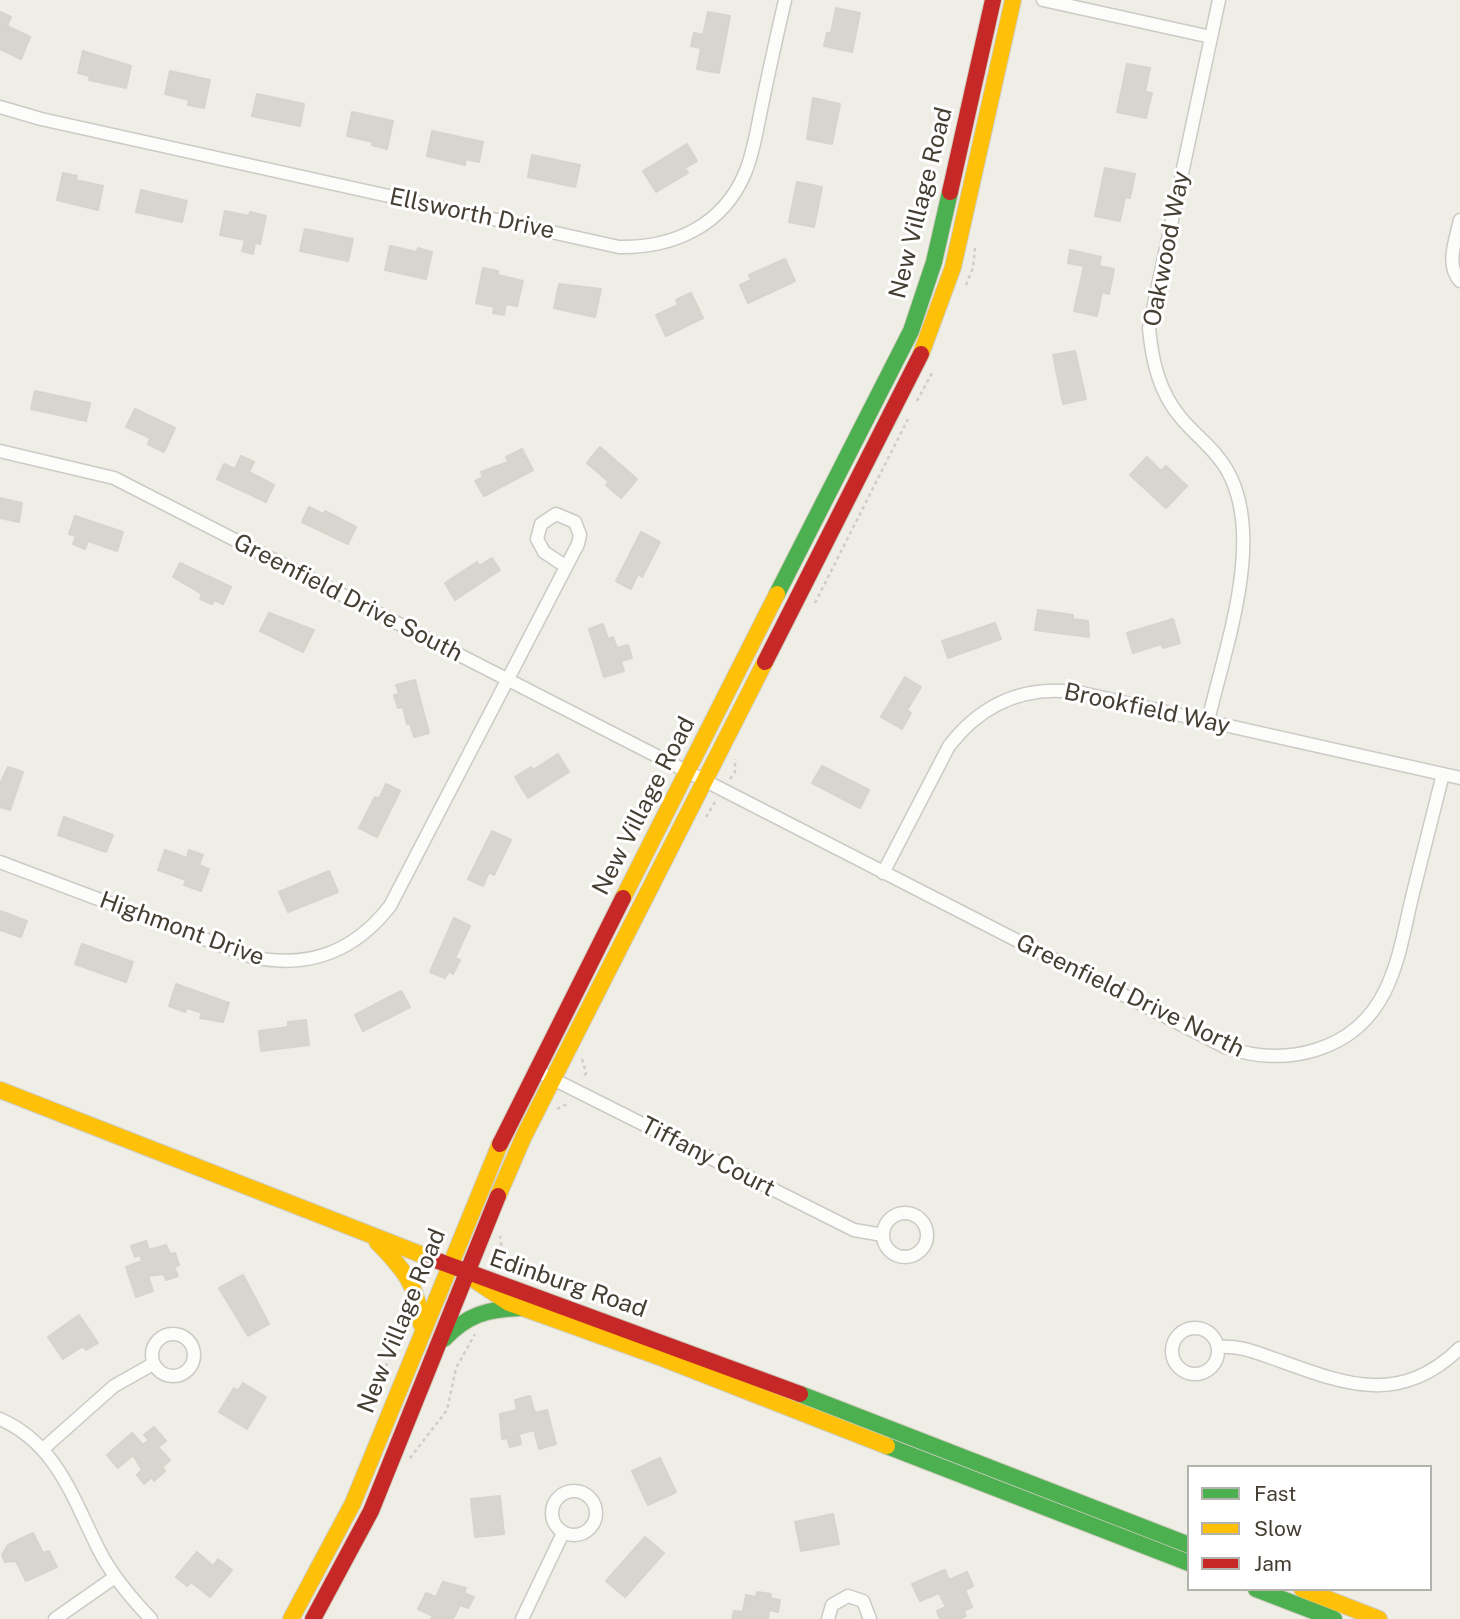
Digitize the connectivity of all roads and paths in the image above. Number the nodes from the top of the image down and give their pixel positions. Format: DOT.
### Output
graph roads {
  1 [pos="785,0"];
  2 [pos="993,0"];
  3 [pos="1013,0"];
  4 [pos="1043,0"];
  5 [pos="1219,0"];
  6 [pos="1211,37"];
  7 [pos="0,107"];
  8 [pos="1460,220"];
  9 [pos="1458,239"];
  10 [pos="976,242"];
  11 [pos="1460,281"];
  12 [pos="965,287"];
  13 [pos="935,364"];
  14 [pos="913,407"];
  15 [pos="908,418"];
  16 [pos="0,451"];
  17 [pos="565,566"];
  18 [pos="811,610"];
  19 [pos="506,679"];
  20 [pos="1208,721"];
  21 [pos="734,759"];
  22 [pos="687,772"];
  23 [pos="1443,774"];
  24 [pos="1460,778"];
  25 [pos="704,782"];
  26 [pos="722,791"];
  27 [pos="702,822"];
  28 [pos="0,862"];
  29 [pos="883,873"];
  30 [pos="586,1050"];
  31 [pos="535,1070"];
  32 [pos="552,1079"];
  33 [pos="0,1090"];
  34 [pos="575,1090"];
  35 [pos="553,1114"];
  36 [pos="500,1234"];
  37 [pos="883,1235"];
  38 [pos="372,1237"];
  39 [pos="447,1266"];
  40 [pos="465,1272"];
  41 [pos="489,1279"];
  42 [pos="522,1308"];
  43 [pos="481,1311"];
  44 [pos="418,1340"];
  45 [pos="1218,1347"];
  46 [pos="1460,1348"];
  47 [pos="435,1350"];
  48 [pos="153,1364"];
  49 [pos="0,1419"];
  50 [pos="43,1449"];
  51 [pos="393,1457"];
  52 [pos="563,1533"];
  53 [pos="1187,1544"];
  54 [pos="1187,1562"];
  55 [pos="116,1577"];
  56 [pos="1261,1591"];
  57 [pos="1307,1591"];
  58 [pos="55,1619"];
  59 [pos="151,1619"];
  60 [pos="290,1619"];
  61 [pos="313,1619"];
  62 [pos="523,1619"];
  63 [pos="828,1619"];
  64 [pos="870,1619"];
  65 [pos="1334,1619"];
  66 [pos="1379,1619"];
  1 -- 7 [label="street, Ellsworth Drive"];
  2 -- 22 [label="main road, New Village Road"];
  3 -- 25 [label="main road, New Village Road"];
  4 -- 6 [label="street"];
  5 -- 6 [label="street, Oakwood Way"];
  6 -- 20 [label="street, Oakwood Way"];
  8 -- 9 [label="street"];
  9 -- 11 [label="street"];
  10 -- 12 [label="path"];
  13 -- 14 [label="path"];
  15 -- 18 [label="path"];
  16 -- 19 [label="street, Greenfield Drive South"];
  17 -- 19 [label="street, Highmont Drive"];
  19 -- 22 [label="street, Greenfield Drive South"];
  19 -- 28 [label="street, Highmont Drive"];
  20 -- 23 [label="street, Brookfield Way"];
  20 -- 29 [label="street, Brookfield Way"];
  21 -- 26 [label="path"];
  22 -- 25 [label="street, Greenfield Drive South"];
  22 -- 31 [label="main road, New Village Road"];
  23 -- 24 [label="street, Brookfield Way"];
  23 -- 29 [label="street, Greenfield Drive North"];
  25 -- 26 [label="street, Greenfield Drive North"];
  25 -- 32 [label="main road, New Village Road"];
  26 -- 27 [label="path"];
  26 -- 29 [label="street, Greenfield Drive North"];
  30 -- 34 [label="path"];
  31 -- 32 [label="street, Tiffany Court"];
  31 -- 39 [label="main road, New Village Road"];
  32 -- 34 [label="street, Tiffany Court"];
  32 -- 40 [label="main road, New Village Road"];
  33 -- 38 [label="main road"];
  34 -- 35 [label="path"];
  34 -- 37 [label="street, Tiffany Court"];
  36 -- 41 [label="path"];
  38 -- 39 [label="main road"];
  38 -- 44 [label="main road"];
  39 -- 40 [label="main road"];
  39 -- 44 [label="main road, New Village Road"];
  40 -- 41 [label="main road, Edinburg Road"];
  40 -- 42 [label="main road, Edinburg Road"];
  40 -- 47 [label="main road, New Village Road"];
  41 -- 53 [label="main road, Edinburg Road"];
  42 -- 43 [label="main road"];
  42 -- 54 [label="main road, Edinburg Road"];
  43 -- 47 [label="main road"];
  43 -- 51 [label="path"];
  44 -- 60 [label="main road, New Village Road"];
  45 -- 46 [label="street"];
  47 -- 51 [label="main road, New Village Road"];
  48 -- 50 [label="street"];
  49 -- 50 [label="street"];
  50 -- 55 [label="street"];
  51 -- 61 [label="main road, New Village Road"];
  52 -- 62 [label="street"];
  55 -- 58 [label="street"];
  55 -- 59 [label="street"];
  56 -- 65 [label="main road"];
  57 -- 66 [label="main road"];
  63 -- 64 [label="street"];
}
